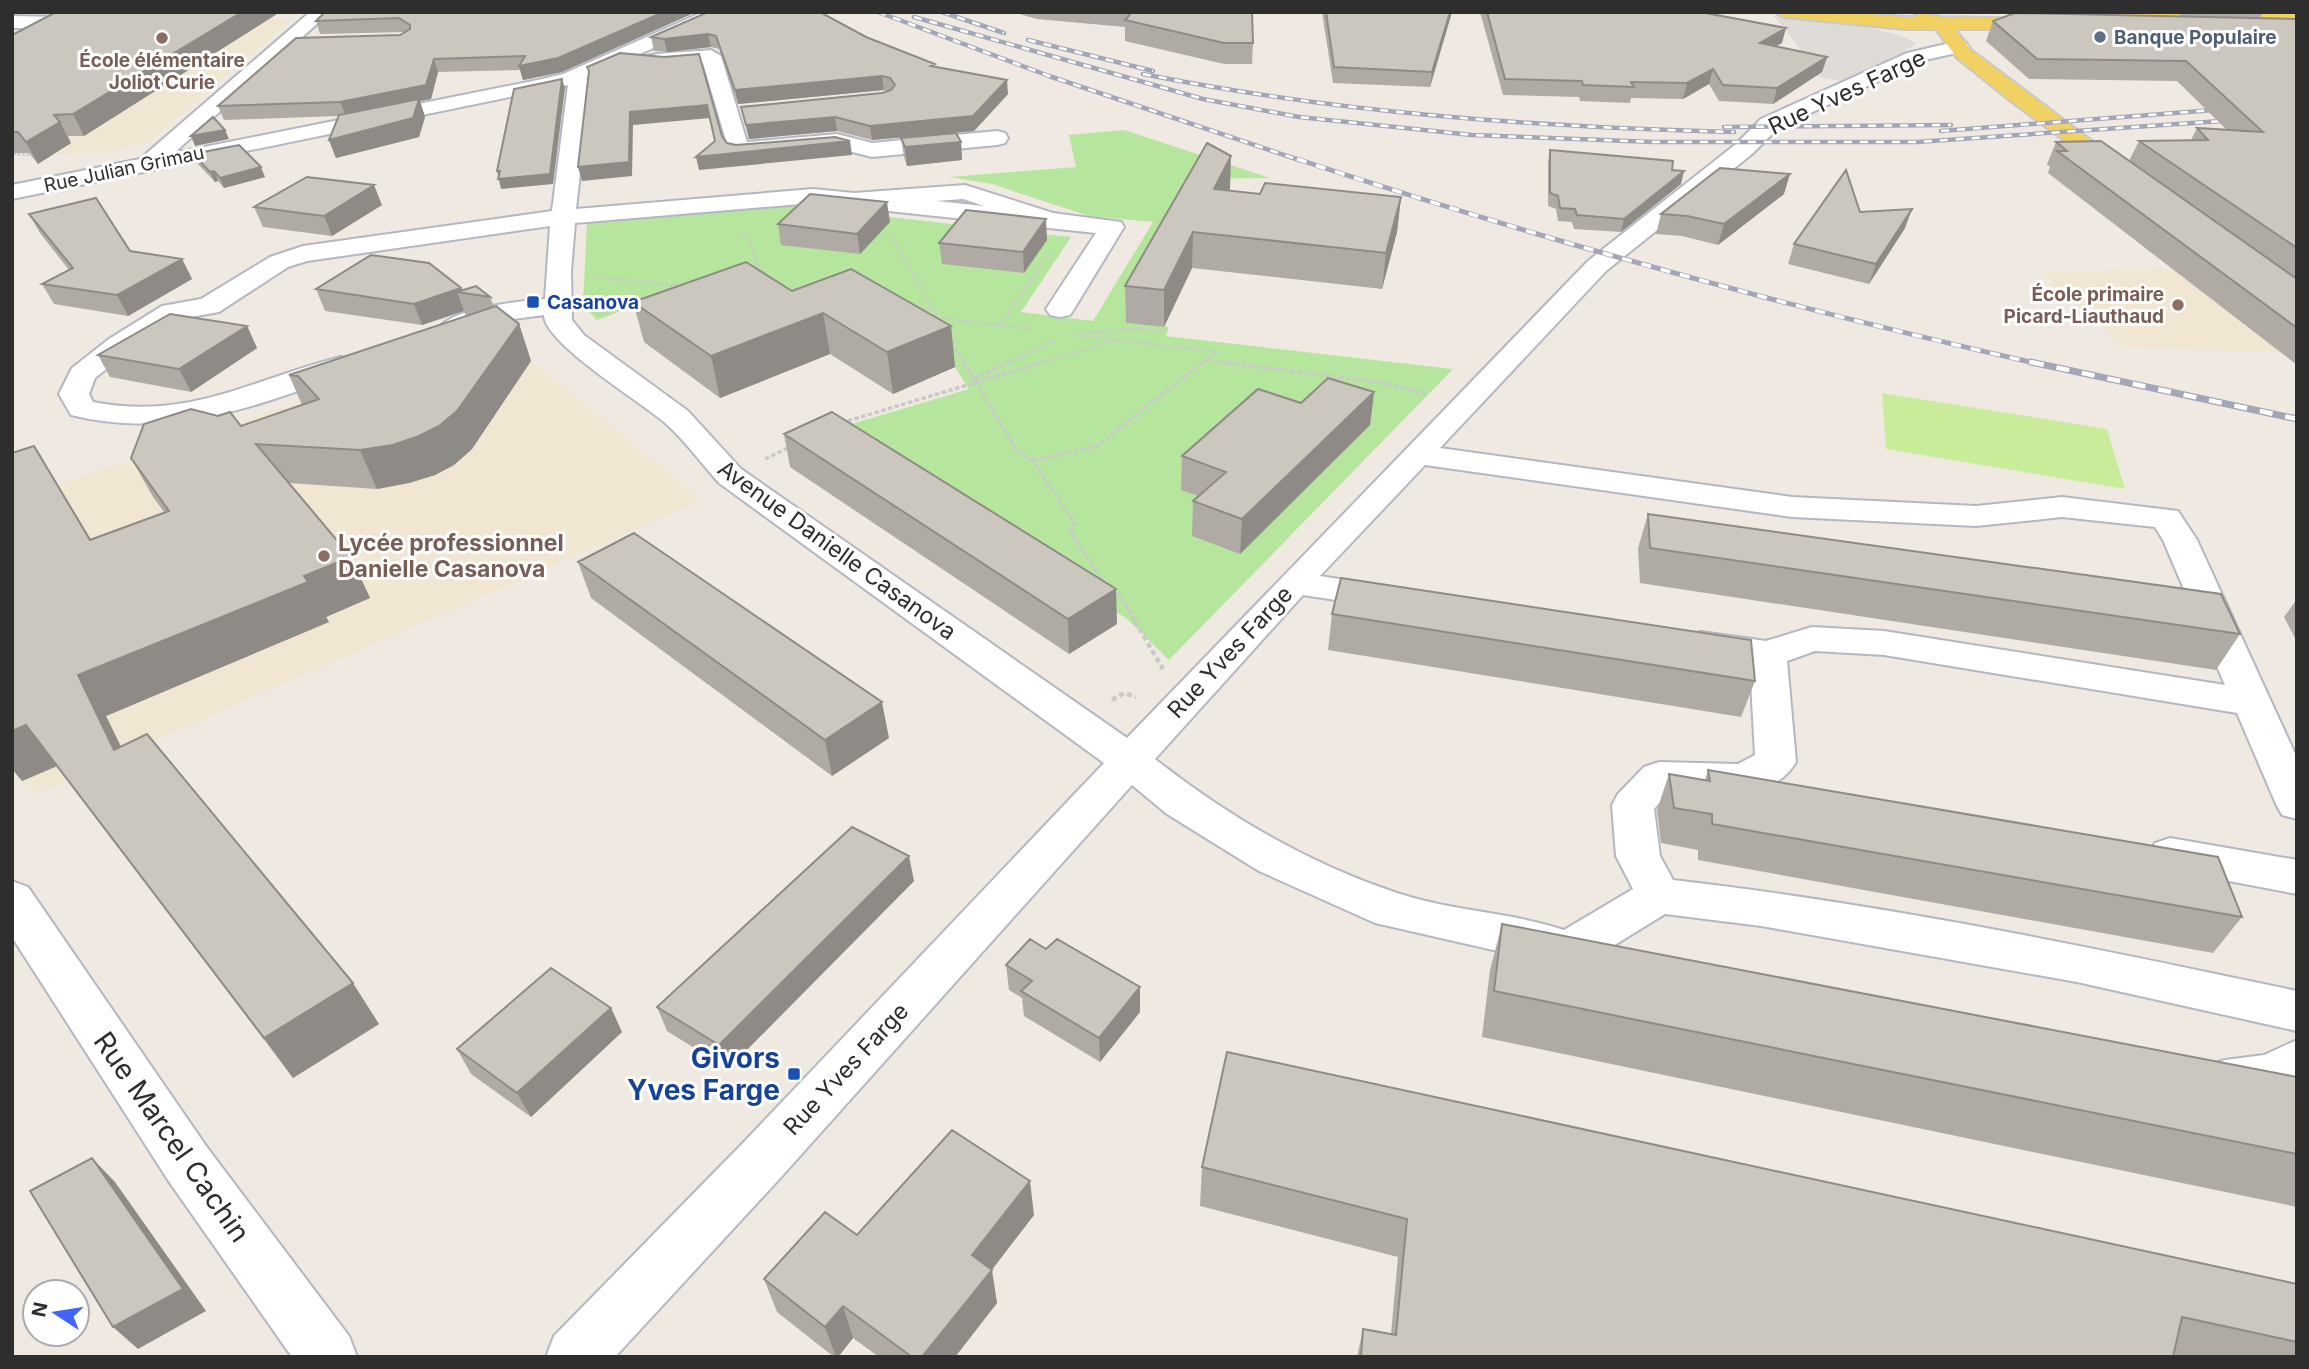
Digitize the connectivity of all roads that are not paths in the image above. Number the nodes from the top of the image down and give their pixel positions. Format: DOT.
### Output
graph roads {
  1 [pos="85,12"];
  2 [pos="321,12"];
  3 [pos="719,12"];
  4 [pos="1775,12"];
  5 [pos="1783,12"];
  6 [pos="1792,12"];
  7 [pos="1904,12"];
  8 [pos="2056,12"];
  9 [pos="2231,12"];
  10 [pos="2099,16"];
  11 [pos="1890,17"];
  12 [pos="2297,18"];
  13 [pos="12,22"];
  14 [pos="1941,23"];
  15 [pos="2291,31"];
  16 [pos="313,42"];
  17 [pos="287,43"];
  18 [pos="1957,49"];
  19 [pos="620,55"];
  20 [pos="570,78"];
  21 [pos="754,111"];
  22 [pos="728,114"];
  23 [pos="997,138"];
  24 [pos="149,164"];
  25 [pos="2141,186"];
  26 [pos="12,192"];
  27 [pos="854,200"];
  28 [pos="563,217"];
  29 [pos="1054,231"];
  30 [pos="560,303"];
  31 [pos="1060,309"];
  32 [pos="430,335"];
  33 [pos="367,357"];
  34 [pos="1416,454"];
  35 [pos="1294,583"];
  36 [pos="1416,601"];
  37 [pos="1674,640"];
  38 [pos="1768,654"];
  39 [pos="2251,702"];
  40 [pos="1130,761"];
  41 [pos="1744,779"];
  42 [pos="1798,789"];
  43 [pos="2297,804"];
  44 [pos="2135,849"];
  45 [pos="2297,877"];
  46 [pos="1659,896"];
  47 [pos="15,911"];
  48 [pos="1571,949"];
  49 [pos="1638,963"];
  50 [pos="2297,1011"];
  51 [pos="2297,1062"];
  52 [pos="2177,1078"];
  53 [pos="328,1357"];
  54 [pos="575,1357"];
  1 -- 13 [label="street"];
  2 -- 17 [label="street"];
  3 -- 19 [label="street, Rue Julian Grimau"];
  4 -- 5 [label="main road"];
  5 -- 6 [label="main road"];
  5 -- 11 [label="main road"];
  7 -- 14 [label="main road"];
  8 -- 10 [label="main road"];
  9 -- 12 [label="main road"];
  10 -- 12 [label="main road"];
  10 -- 14 [label="main road"];
  10 -- 15 [label="main road"];
  11 -- 14 [label="main road"];
  11 -- 18 [label="main road"];
  14 -- 18 [label="main road"];
  16 -- 17 [label="street"];
  17 -- 24 [label="street"];
  18 -- 25 [label="main road"];
  18 -- 34 [label="street, Rue Yves Farge"];
  19 -- 20 [label="street, Rue Julian Grimau"];
  19 -- 22 [label="street"];
  20 -- 24 [label="street, Rue Julian Grimau"];
  20 -- 28 [label="street"];
  21 -- 22 [label="street"];
  22 -- 23 [label="street"];
  24 -- 26 [label="street, Rue Julian Grimau"];
  27 -- 28 [label="street"];
  27 -- 29 [label="street"];
  27 -- 29 [label="street"];
  28 -- 30 [label="street"];
  28 -- 33 [label="street"];
  29 -- 31 [label="street"];
  30 -- 32 [label="street"];
  30 -- 40 [label="street, Avenue Danielle Casanova"];
  34 -- 35 [label="street, Rue Yves Farge"];
  34 -- 39 [label="street"];
  35 -- 36 [label="street"];
  35 -- 40 [label="street, Rue Yves Farge"];
  37 -- 38 [label="street"];
  38 -- 39 [label="street"];
  38 -- 41 [label="street"];
  39 -- 43 [label="street"];
  40 -- 48 [label="street, Avenue Danielle Casanova"];
  40 -- 54 [label="street, Rue Yves Farge"];
  41 -- 42 [label="street"];
  41 -- 46 [label="street"];
  44 -- 45 [label="street"];
  46 -- 48 [label="street"];
  46 -- 50 [label="street"];
  47 -- 53 [label="street, Rue Marcel Cachin"];
  48 -- 49 [label="street, Avenue Danielle Casanova"];
  51 -- 52 [label="street"];
}
